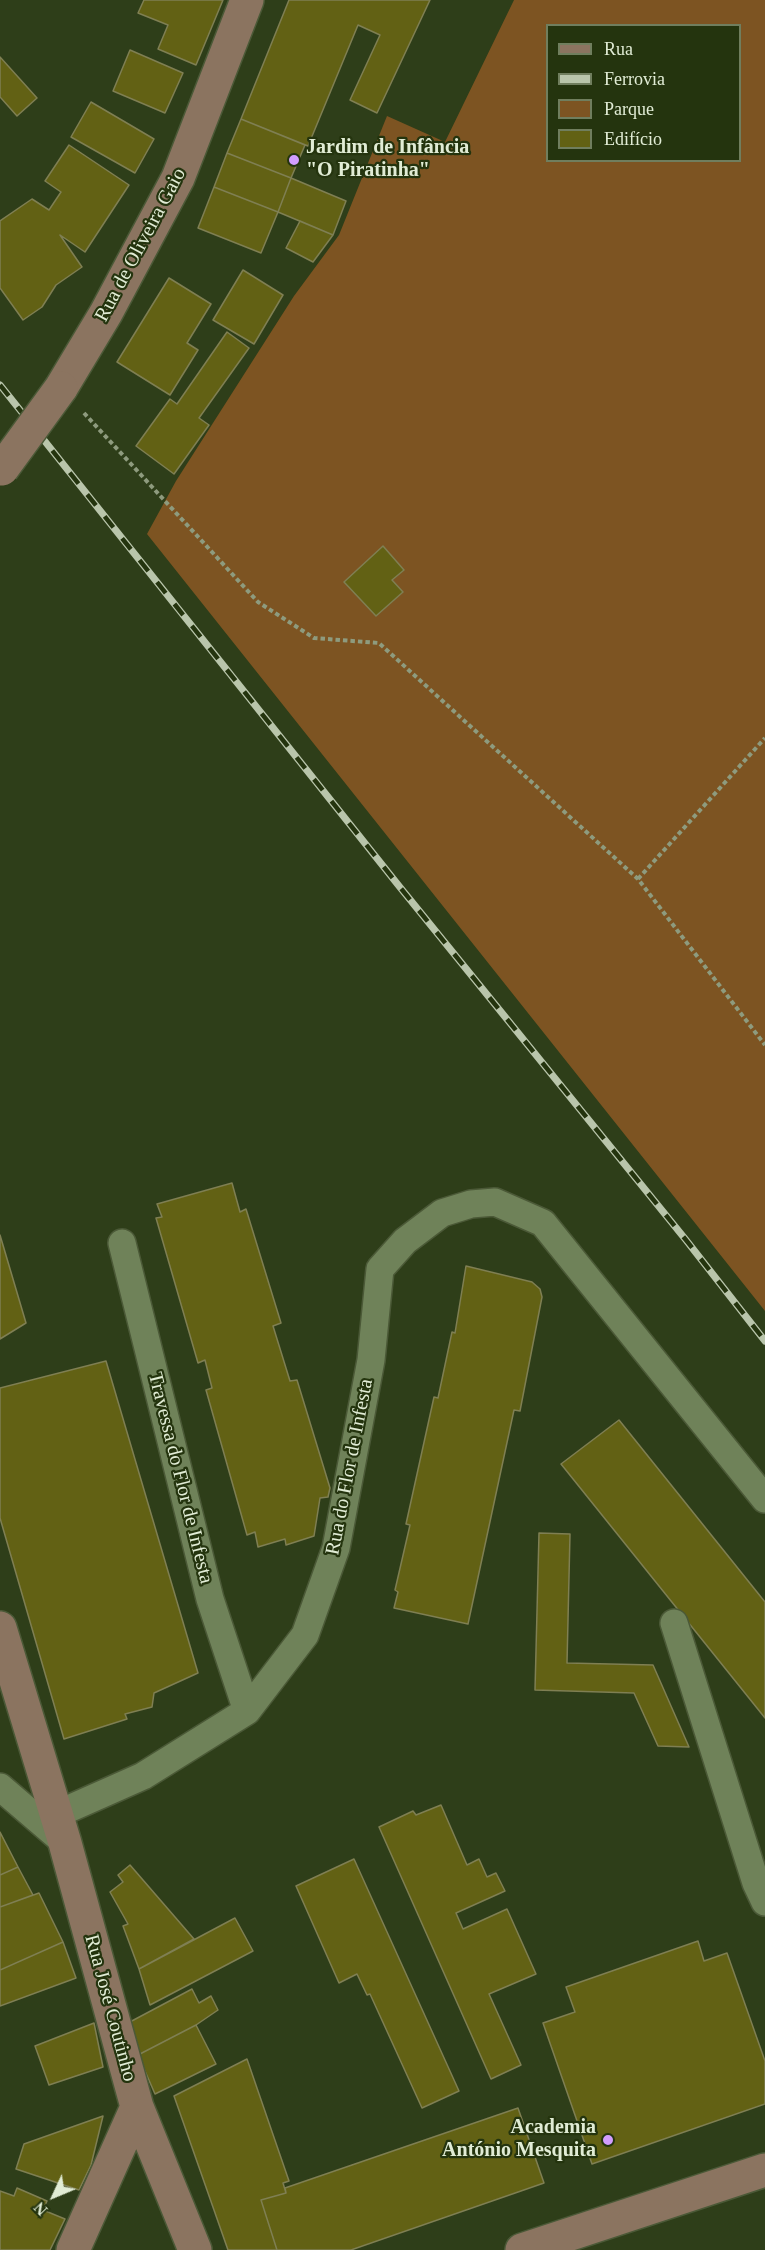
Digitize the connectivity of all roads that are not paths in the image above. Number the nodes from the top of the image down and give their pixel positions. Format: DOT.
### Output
graph roads {
  1 [pos="247,0"];
  2 [pos="1,470"];
  3 [pos="122,1243"];
  4 [pos="765,1499"];
  5 [pos="674,1623"];
  6 [pos="0,1628"];
  7 [pos="247,1711"];
  8 [pos="0,1787"];
  9 [pos="60,1829"];
  10 [pos="765,1902"];
  11 [pos="137,2107"];
  12 [pos="765,2170"];
  13 [pos="73,2250"];
  14 [pos="195,2250"];
  15 [pos="522,2250"];
  1 -- 2 [label="street, Rua de Oliveira Gaio, bridge"];
  3 -- 7 [label="street, Travessa do Flor de Infesta"];
  4 -- 7 [label="street, Rua do Flor de Infesta"];
  5 -- 10 [label="street"];
  6 -- 9 [label="street, Rua José Coutinho"];
  7 -- 9 [label="street, Rua do Flor de Infesta"];
  8 -- 9 [label="street"];
  9 -- 11 [label="street, Rua José Coutinho"];
  11 -- 13 [label="street"];
  11 -- 14 [label="street, Rua José Coutinho"];
  12 -- 15 [label="street"];
}
